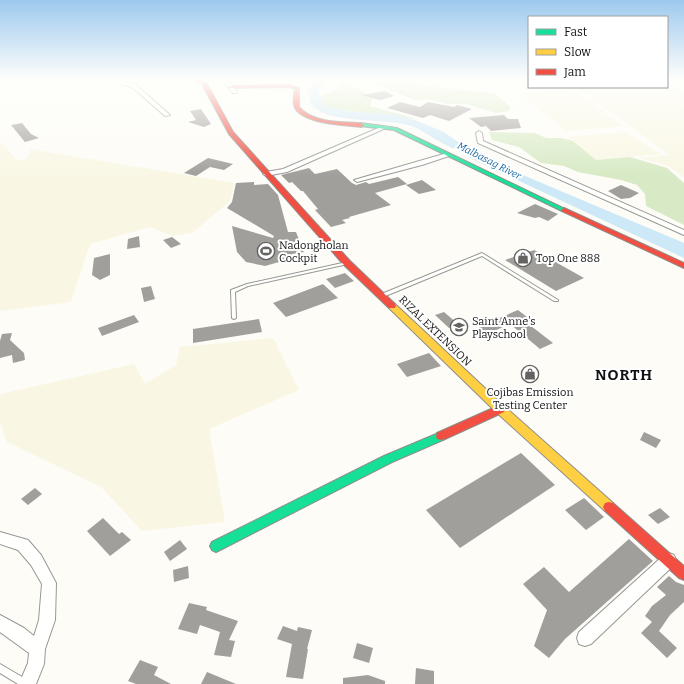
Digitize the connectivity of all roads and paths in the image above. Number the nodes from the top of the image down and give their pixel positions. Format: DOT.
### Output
graph roads {
  1 [pos="163,112"];
  2 [pos="220,112"];
  3 [pos="303,112"];
  4 [pos="167,115"];
  5 [pos="385,127"];
  6 [pos="479,133"];
  7 [pos="447,155"];
  8 [pos="266,174"];
  9 [pos="357,180"];
  10 [pos="684,233"];
  11 [pos="347,263"];
  12 [pos="684,266"];
  13 [pos="381,296"];
  14 [pos="556,300"];
  15 [pos="234,318"];
  16 [pos="500,409"];
  17 [pos="0,538"];
  18 [pos="216,546"];
  19 [pos="669,560"];
  20 [pos="684,574"];
  21 [pos="0,623"];
  22 [pos="585,638"];
  23 [pos="37,649"];
  24 [pos="0,668"];
  25 [pos="26,684"];
  1 -- 4 [label="street"];
  2 -- 8 [label="street, RIZAL EXTENSION"];
  3 -- 5 [label="street"];
  5 -- 7 [label="street"];
  5 -- 8 [label="street"];
  6 -- 10 [label="street"];
  7 -- 9 [label="street"];
  7 -- 12 [label="street"];
  8 -- 11 [label="street, RIZAL EXTENSION"];
  11 -- 13 [label="street, RIZAL EXTENSION"];
  11 -- 15 [label="lane"];
  13 -- 14 [label="lane"];
  13 -- 16 [label="street, RIZAL EXTENSION"];
  16 -- 18 [label="street"];
  16 -- 19 [label="street, RIZAL EXTENSION"];
  17 -- 23 [label="street"];
  19 -- 20 [label="street, RIZAL EXTENSION"];
  19 -- 22 [label="street"];
  21 -- 23 [label="street"];
  23 -- 25 [label="street"];
  24 -- 25 [label="lane"];
}
